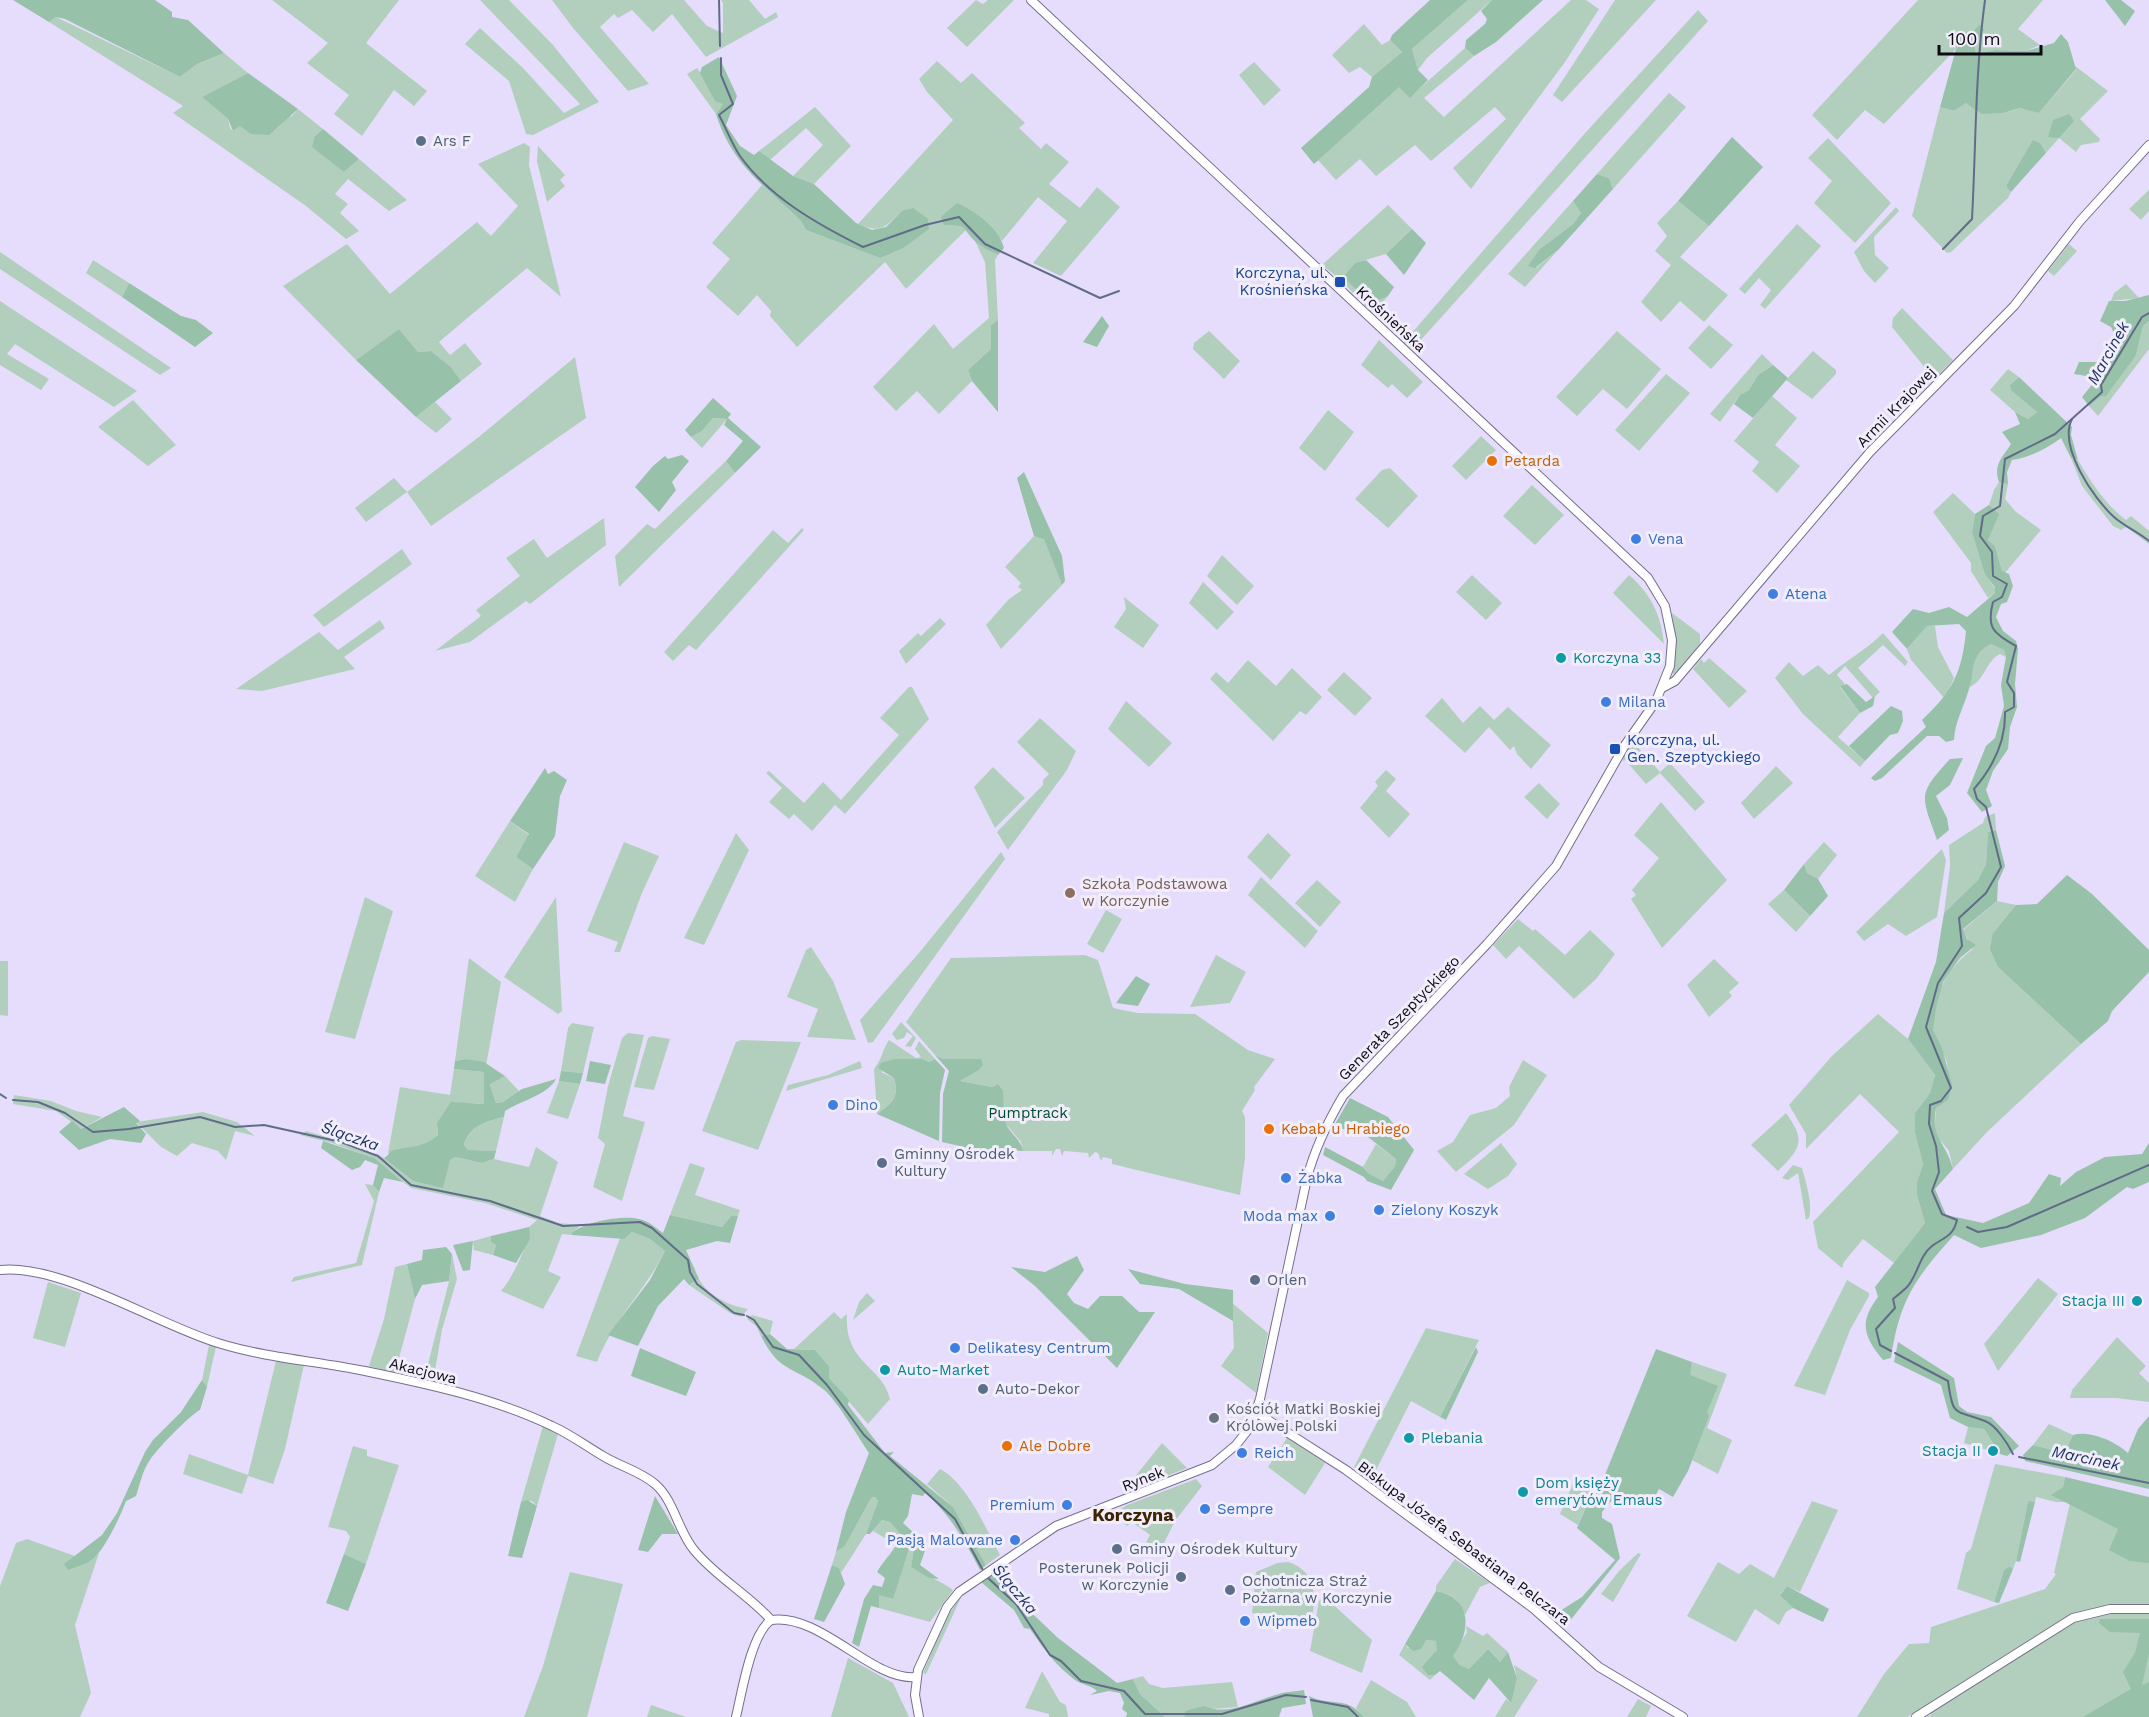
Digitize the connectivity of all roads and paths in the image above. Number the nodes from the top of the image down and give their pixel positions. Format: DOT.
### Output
graph roads {
  1 [pos="1031,0"];
  2 [pos="2149,145"];
  3 [pos="1662,688"];
  4 [pos="0,1270"];
  5 [pos="1257,1413"];
  6 [pos="2149,1609"];
  7 [pos="771,1620"];
  8 [pos="915,1677"];
  9 [pos="736,1717"];
  10 [pos="919,1717"];
  11 [pos="1683,1717"];
  12 [pos="1916,1717"];
  1 -- 3 [label="main road, Krośnieńska"];
  2 -- 3 [label="main road, Armii Krajowej"];
  3 -- 5 [label="main road, Generała Szeptyckiego"];
  4 -- 7 [label="main road, Akacjowa"];
  5 -- 8 [label="main road, Rynek"];
  5 -- 11 [label="main road, Biskupa Józefa Sebastiana Pelczara"];
  6 -- 12 [label="main road"];
  7 -- 8 [label="main road"];
  7 -- 9 [label="main road"];
  8 -- 10 [label="main road"];
}
